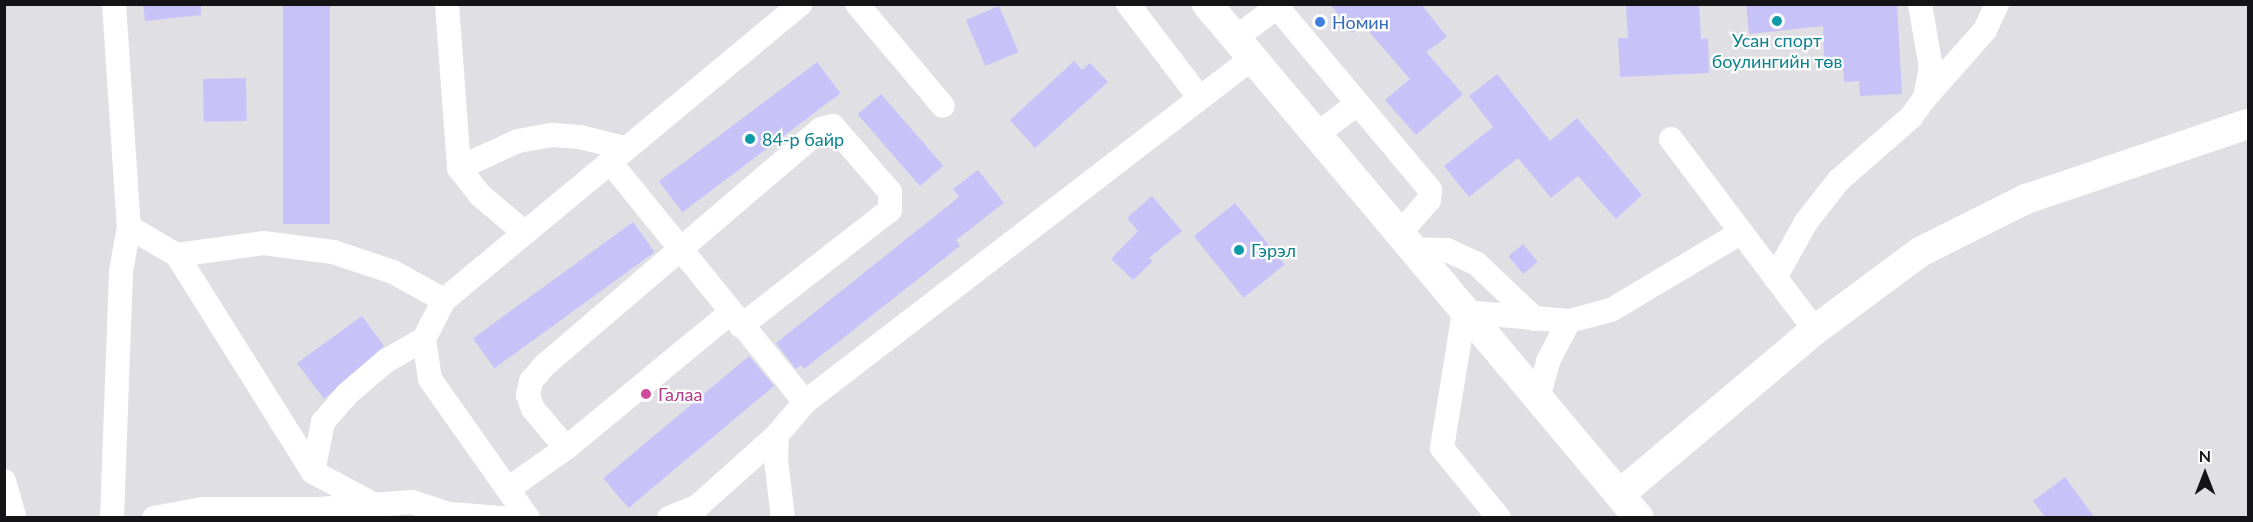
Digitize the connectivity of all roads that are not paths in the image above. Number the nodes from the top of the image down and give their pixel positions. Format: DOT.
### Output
graph roads {
  1 [pos="114,4"];
  2 [pos="447,4"];
  3 [pos="800,4"];
  4 [pos="857,4"];
  5 [pos="1128,4"];
  6 [pos="1207,4"];
  7 [pos="1920,4"];
  8 [pos="1997,4"];
  9 [pos="1279,6"];
  10 [pos="1243,49"];
  11 [pos="1199,97"];
  12 [pos="1925,98"];
  13 [pos="1358,104"];
  14 [pos="943,106"];
  15 [pos="2248,124"];
  16 [pos="1316,135"];
  17 [pos="1671,139"];
  18 [pos="617,155"];
  19 [pos="459,168"];
  20 [pos="129,227"];
  21 [pos="525,233"];
  22 [pos="1740,233"];
  23 [pos="1405,242"];
  24 [pos="678,248"];
  25 [pos="177,255"];
  26 [pos="1775,278"];
  27 [pos="444,300"];
  28 [pos="1464,312"];
  29 [pos="736,319"];
  30 [pos="1535,319"];
  31 [pos="1569,321"];
  32 [pos="1815,330"];
  33 [pos="424,339"];
  34 [pos="1538,399"];
  35 [pos="805,402"];
  36 [pos="777,435"];
  37 [pos="566,448"];
  38 [pos="314,472"];
  39 [pos="4,481"];
  40 [pos="508,489"];
  41 [pos="1620,494"];
  42 [pos="375,505"];
  43 [pos="4,515"];
  44 [pos="14,517"];
  45 [pos="112,518"];
  46 [pos="154,518"];
  47 [pos="501,518"];
  48 [pos="528,518"];
  49 [pos="669,518"];
  50 [pos="783,518"];
  51 [pos="1499,518"];
  52 [pos="1639,518"];
  1 -- 20 [label="street"];
  2 -- 19 [label="street"];
  3 -- 18 [label="street"];
  4 -- 14 [label="street"];
  5 -- 11 [label="street"];
  6 -- 10 [label="main road"];
  7 -- 12 [label="street"];
  8 -- 12 [label="street"];
  9 -- 10 [label="street"];
  9 -- 13 [label="street"];
  10 -- 11 [label="street"];
  10 -- 16 [label="main road"];
  11 -- 35 [label="street"];
  12 -- 26 [label="street"];
  13 -- 16 [label="street"];
  13 -- 23 [label="street"];
  15 -- 32 [label="main road"];
  16 -- 23 [label="main road"];
  17 -- 22 [label="street"];
  18 -- 19 [label="street"];
  18 -- 21 [label="street"];
  18 -- 24 [label="street"];
  19 -- 21 [label="street"];
  20 -- 25 [label="street"];
  20 -- 45 [label="street"];
  21 -- 27 [label="street"];
  22 -- 26 [label="street"];
  22 -- 31 [label="street"];
  23 -- 28 [label="main road"];
  23 -- 30 [label="street"];
  24 -- 29 [label="street"];
  24 -- 29 [label="street"];
  24 -- 37 [label="street"];
  25 -- 27 [label="street"];
  25 -- 38 [label="street"];
  26 -- 32 [label="street"];
  27 -- 33 [label="street"];
  28 -- 30 [label="street"];
  28 -- 34 [label="main road"];
  28 -- 51 [label="street"];
  29 -- 35 [label="street"];
  29 -- 37 [label="street"];
  30 -- 31 [label="street"];
  31 -- 34 [label="street"];
  32 -- 41 [label="main road"];
  33 -- 38 [label="street"];
  33 -- 40 [label="street"];
  34 -- 41 [label="main road"];
  35 -- 36 [label="street"];
  36 -- 49 [label="street"];
  36 -- 50 [label="street"];
  37 -- 40 [label="street"];
  38 -- 42 [label="street"];
  39 -- 44 [label="street"];
  40 -- 48 [label="street"];
  41 -- 52 [label="main road"];
  42 -- 46 [label="street"];
  42 -- 47 [label="street"];
  43 -- 44 [label="street"];
}
